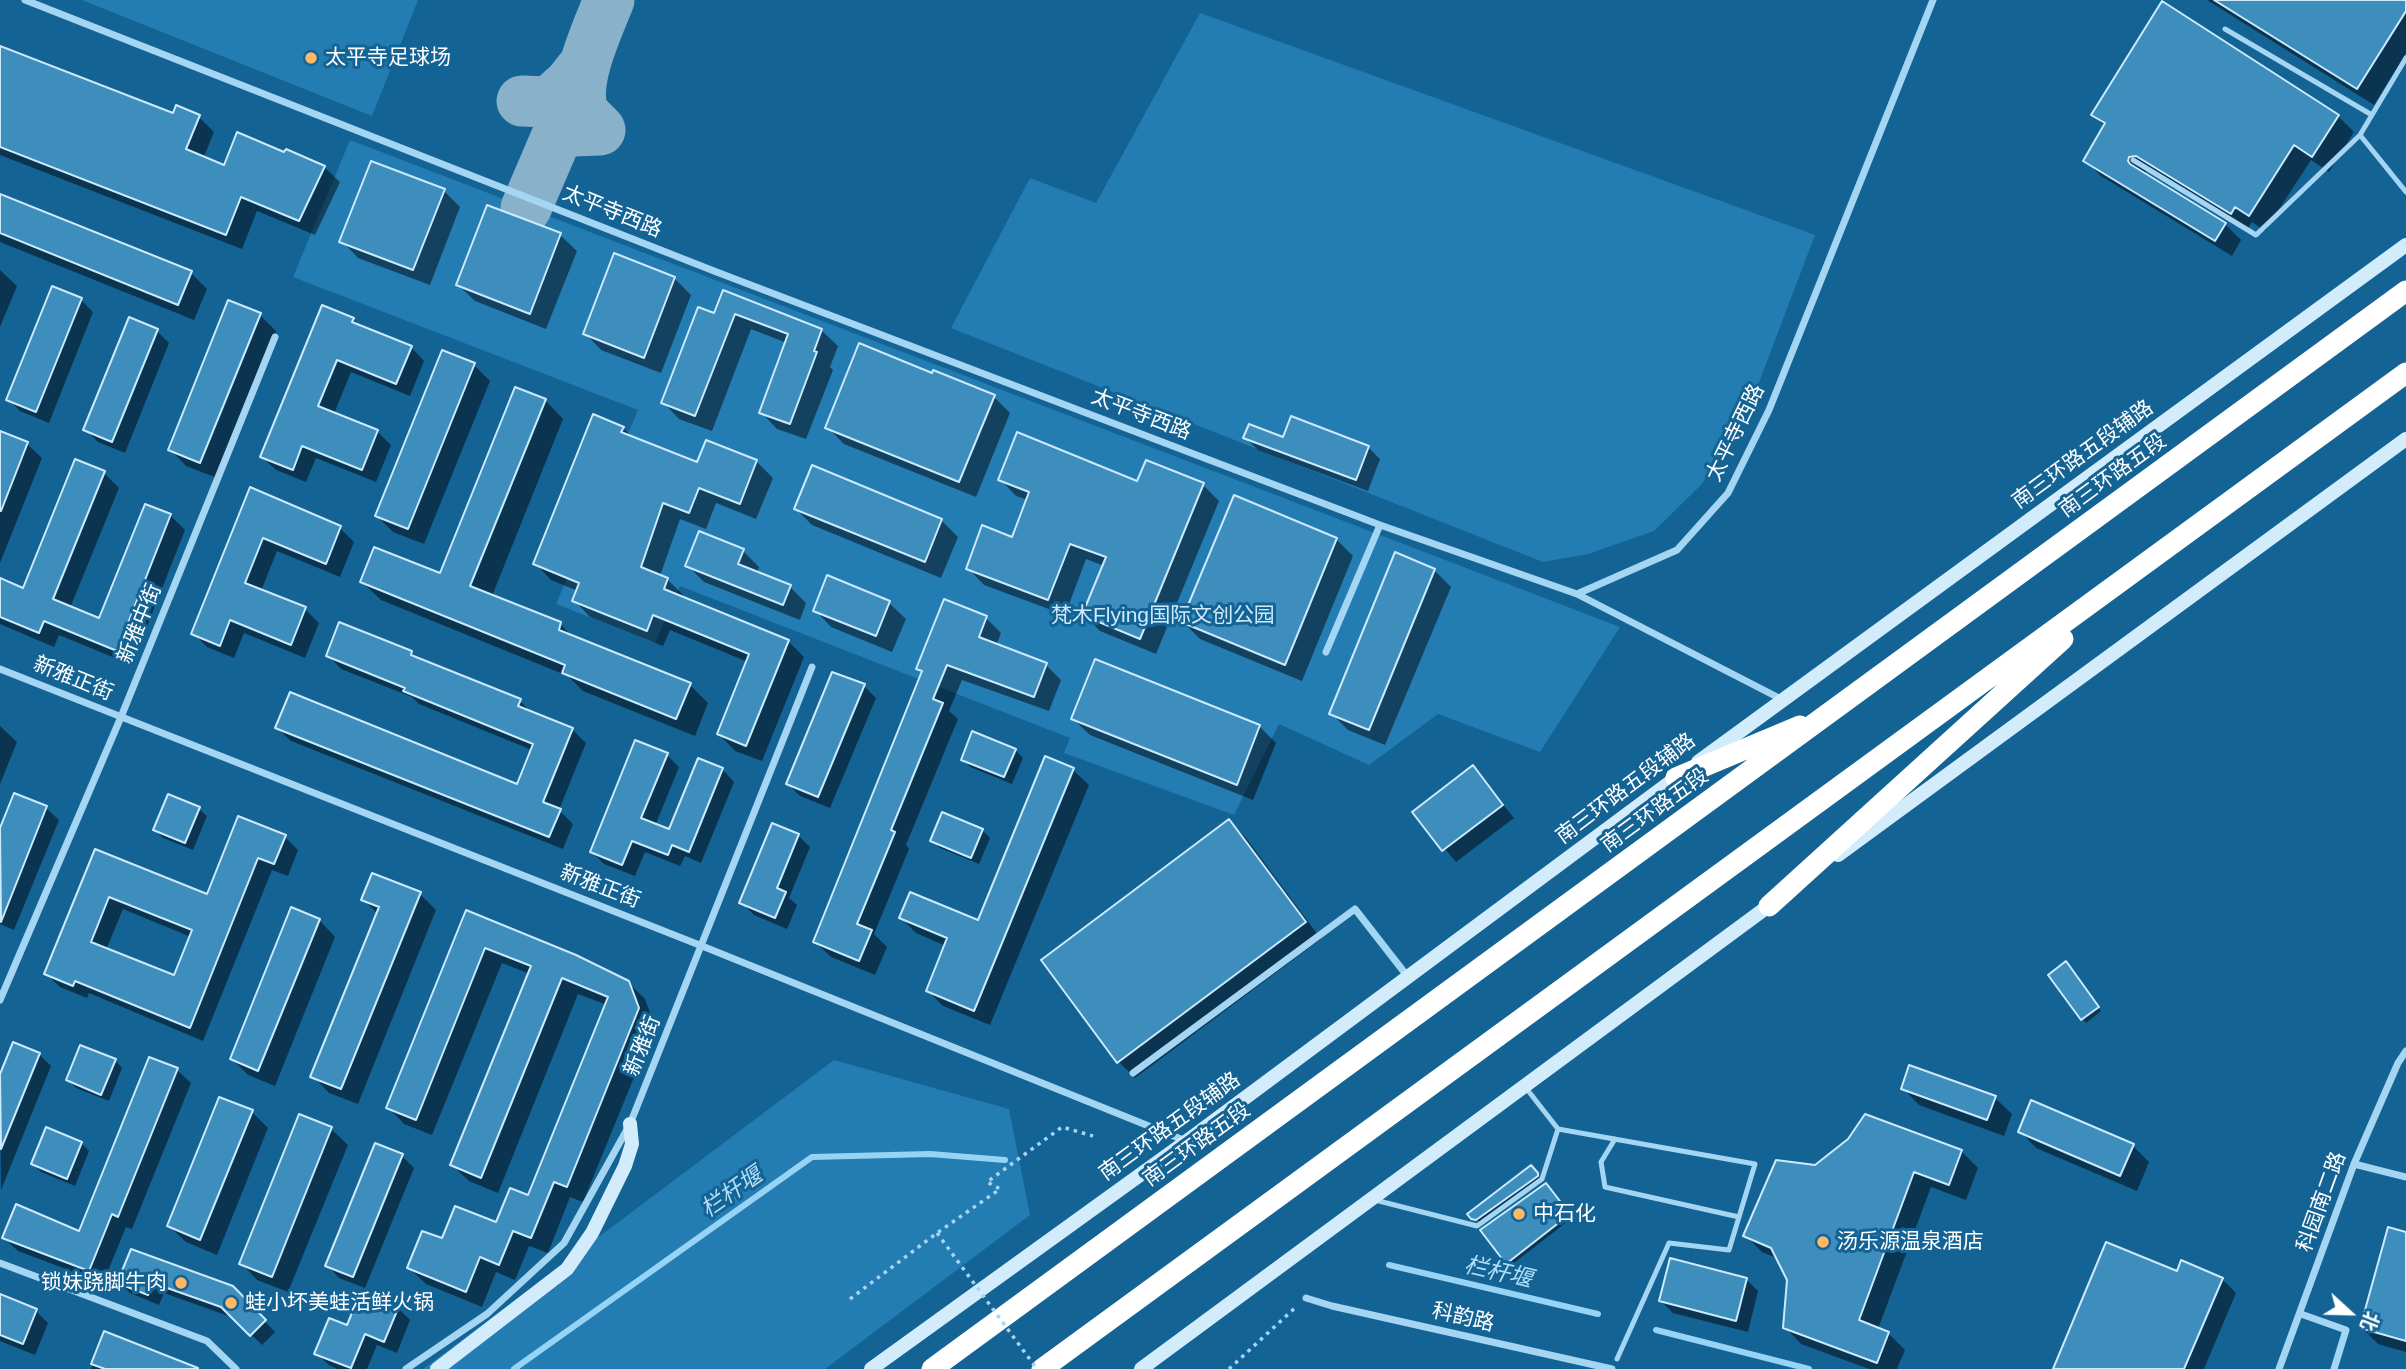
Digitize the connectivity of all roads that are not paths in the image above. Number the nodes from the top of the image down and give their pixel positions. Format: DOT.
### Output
graph roads {
  1 [pos="25,0"];
  2 [pos="1933,0"];
  3 [pos="2225,29"];
  4 [pos="2406,58"];
  5 [pos="2372,115"];
  6 [pos="2360,135"];
  7 [pos="2133,160"];
  8 [pos="2406,192"];
  9 [pos="2406,245"];
  10 [pos="2406,291"];
  11 [pos="275,337"];
  12 [pos="2406,373"];
  13 [pos="2406,439"];
  14 [pos="1380,525"];
  15 [pos="2144,565"];
  16 [pos="1577,594"];
  17 [pos="1326,652"];
  18 [pos="812,667"];
  19 [pos="0,669"];
  20 [pos="1783,700"];
  21 [pos="1831,713"];
  22 [pos="121,717"];
  23 [pos="1676,778"];
  24 [pos="1769,906"];
  25 [pos="702,946"];
  26 [pos="1408,978"];
  27 [pos="0,1000"];
  28 [pos="2406,1051"];
  29 [pos="1133,1073"];
  30 [pos="1524,1086"];
  31 [pos="630,1124"];
  32 [pos="1558,1129"];
  33 [pos="1615,1139"];
  34 [pos="1187,1141"];
  35 [pos="2354,1164"];
  36 [pos="2406,1177"];
  37 [pos="1372,1199"];
  38 [pos="1739,1217"];
  39 [pos="0,1263"];
  40 [pos="1306,1298"];
  41 [pos="2301,1314"];
  42 [pos="1617,1359"];
  43 [pos="236,1369"];
  44 [pos="406,1369"];
  45 [pos="437,1369"];
  46 [pos="871,1369"];
  47 [pos="932,1369"];
  48 [pos="1040,1369"];
  49 [pos="1141,1369"];
  50 [pos="1613,1369"];
  51 [pos="2279,1369"];
  52 [pos="2334,1369"];
  1 -- 14 [label="street, 太平寺西路"];
  2 -- 16 [label="street, 太平寺西路"];
  3 -- 5 [label="lane"];
  4 -- 5 [label="lane"];
  5 -- 6 [label="lane"];
  6 -- 7 [label="lane"];
  6 -- 8 [label="lane"];
  9 -- 20 [label="main road, 南三环路五段辅路"];
  10 -- 21 [label="highway, 南三环路五段"];
  11 -- 22 [label="street, 新雅中街"];
  12 -- 15 [label="highway"];
  13 -- 24 [label="main road"];
  14 -- 16 [label="street, 太平寺西路"];
  14 -- 17 [label="street"];
  15 -- 24 [label="highway"];
  15 -- 48 [label="highway"];
  16 -- 20 [label="street"];
  18 -- 25 [label="street, 新雅街"];
  19 -- 22 [label="street, 新雅正街"];
  20 -- 23 [label="main road, 南三环路五段辅路"];
  21 -- 23 [label="highway"];
  21 -- 47 [label="highway, 南三环路五段"];
  22 -- 25 [label="street, 新雅正街"];
  22 -- 27 [label="street, 新雅中街"];
  23 -- 26 [label="main road, 南三环路五段辅路"];
  24 -- 30 [label="main road"];
  25 -- 31 [label="street, 新雅街"];
  25 -- 34 [label="street, 新雅正街"];
  26 -- 29 [label="street"];
  26 -- 34 [label="main road, 南三环路五段辅路"];
  28 -- 35 [label="street, 科园南二路"];
  30 -- 32 [label="lane"];
  30 -- 37 [label="main road"];
  31 -- 44 [label="street, 新雅街"];
  31 -- 45 [label="main road"];
  32 -- 33 [label="lane"];
  32 -- 37 [label="lane"];
  33 -- 38 [label="lane"];
  33 -- 38 [label="lane"];
  34 -- 46 [label="main road, 南三环路五段辅路"];
  35 -- 36 [label="street"];
  35 -- 41 [label="street, 科园南二路"];
  37 -- 49 [label="main road"];
  38 -- 42 [label="lane"];
  39 -- 43 [label="street"];
  40 -- 50 [label="street, 科韵路"];
  41 -- 51 [label="street, 科园南二路"];
  41 -- 52 [label="street"];
  42 -- 50 [label="street"];
}
